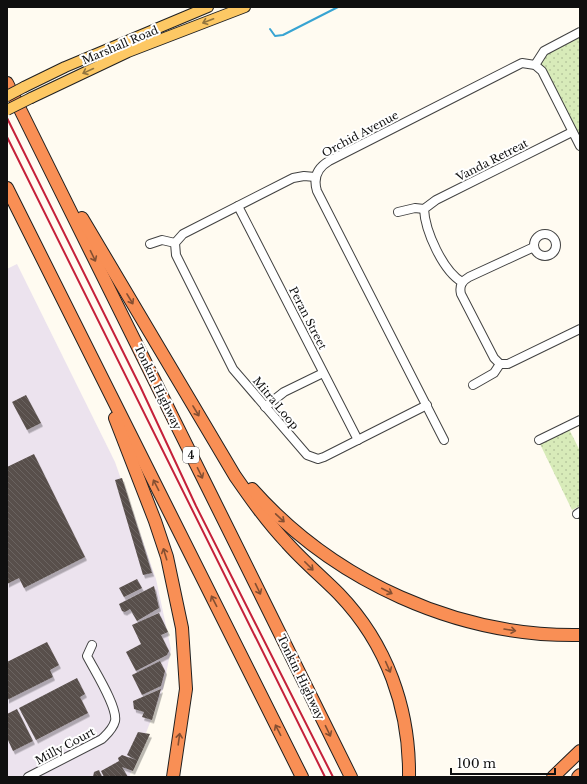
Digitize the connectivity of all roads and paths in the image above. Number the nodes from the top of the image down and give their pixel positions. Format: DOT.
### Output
graph roads {
  1 [pos="208,7"];
  2 [pos="244,7"];
  3 [pos="580,32"];
  4 [pos="535,65"];
  5 [pos="7,83"];
  6 [pos="7,96"];
  7 [pos="7,110"];
  8 [pos="572,132"];
  9 [pos="32,133"];
  10 [pos="580,146"];
  11 [pos="315,177"];
  12 [pos="7,188"];
  13 [pos="238,206"];
  14 [pos="424,209"];
  15 [pos="398,212"];
  16 [pos="175,243"];
  17 [pos="150,244"];
  18 [pos="534,247"];
  19 [pos="462,282"];
  20 [pos="580,329"];
  21 [pos="500,364"];
  22 [pos="323,372"];
  23 [pos="473,384"];
  24 [pos="427,405"];
  25 [pos="265,407"];
  26 [pos="580,420"];
  27 [pos="210,434"];
  28 [pos="358,440"];
  29 [pos="444,440"];
  30 [pos="539,440"];
  31 [pos="580,635"];
  32 [pos="92,645"];
  33 [pos="580,751"];
  34 [pos="28,777"];
  35 [pos="173,777"];
  36 [pos="302,777"];
  37 [pos="351,777"];
  38 [pos="409,777"];
  39 [pos="553,777"];
  1 -- 6 [label="main road, Marshall Road, bridge"];
  2 -- 7 [label="main road, Marshall Road, one-way, bridge"];
  3 -- 4 [label="street"];
  4 -- 8 [label="street"];
  4 -- 11 [label="street, Orchid Avenue"];
  5 -- 9 [label="highway, Tonkin Highway / 4"];
  8 -- 10 [label="street"];
  8 -- 14 [label="street, Vanda Retreat"];
  9 -- 27 [label="highway, one-way"];
  9 -- 37 [label="highway, Tonkin Highway / 4, one-way"];
  11 -- 13 [label="street"];
  11 -- 24 [label="street"];
  35 -- 12 [label="highway, one-way"];
  36 -- 12 [label="highway, one-way"];
  13 -- 16 [label="street"];
  13 -- 22 [label="street, Peran Street"];
  14 -- 15 [label="street, Vanda Retreat"];
  14 -- 19 [label="street"];
  16 -- 17 [label="street"];
  16 -- 25 [label="street, Mitra Loop"];
  18 -- 19 [label="street"];
  19 -- 21 [label="street"];
  20 -- 21 [label="street"];
  21 -- 23 [label="street"];
  22 -- 25 [label="street"];
  22 -- 28 [label="street, Peran Street"];
  24 -- 28 [label="street, Mitra Loop"];
  24 -- 29 [label="street"];
  25 -- 28 [label="street, Mitra Loop"];
  26 -- 30 [label="street"];
  27 -- 31 [label="highway, one-way"];
  27 -- 38 [label="highway, one-way"];
  32 -- 34 [label="street, Milly Court"];
  33 -- 39 [label="highway"];
}
